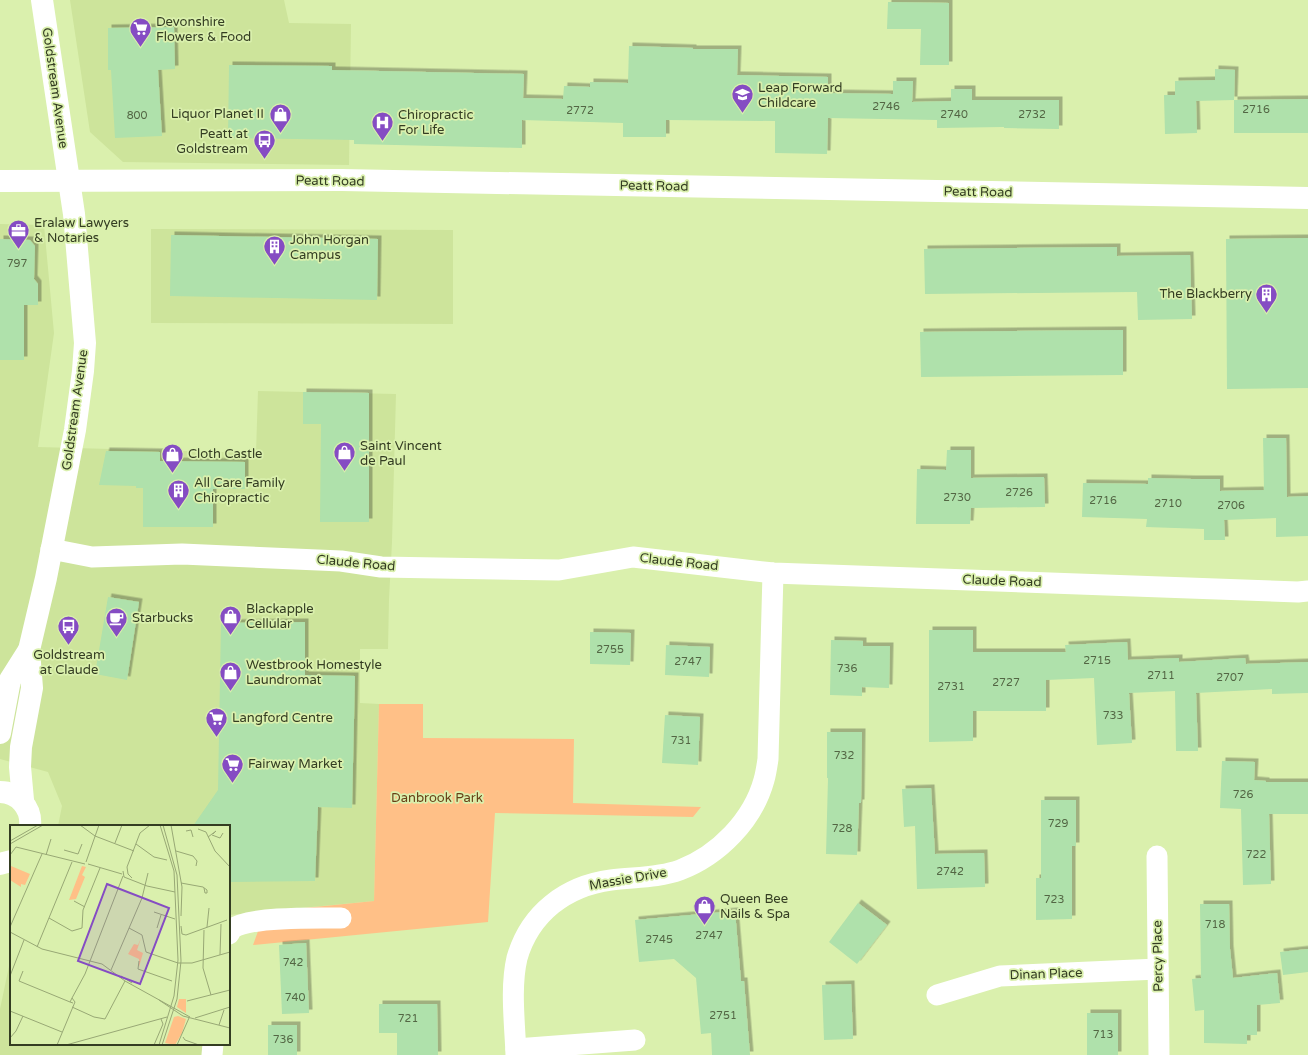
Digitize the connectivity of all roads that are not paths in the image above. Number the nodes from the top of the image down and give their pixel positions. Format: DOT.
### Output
graph roads {
  1 [pos="42,0"];
  2 [pos="0,181"];
  3 [pos="69,181"];
  4 [pos="1308,198"];
  5 [pos="51,549"];
  6 [pos="773,573"];
  7 [pos="1308,591"];
  8 [pos="29,650"];
  9 [pos="0,733"];
  10 [pos="0,792"];
  11 [pos="23,800"];
  12 [pos="30,825"];
  13 [pos="1157,856"];
  14 [pos="10,861"];
  15 [pos="0,864"];
  16 [pos="341,918"];
  17 [pos="230,932"];
  18 [pos="1158,969"];
  19 [pos="937,995"];
  20 [pos="635,1040"];
  21 [pos="213,1045"];
  22 [pos="516,1052"];
  23 [pos="212,1055"];
  24 [pos="1159,1055"];
  1 -- 3 [label="street, Goldstream Avenue"];
  2 -- 3 [label="street, Peatt Road"];
  3 -- 4 [label="street, Peatt Road"];
  3 -- 5 [label="street, Goldstream Avenue"];
  5 -- 6 [label="street, Claude Road"];
  5 -- 8 [label="street, Goldstream Avenue"];
  6 -- 7 [label="street, Claude Road"];
  6 -- 22 [label="street, Massie Drive"];
  8 -- 9 [label="street, Goldstream Avenue"];
  8 -- 11 [label="street, Goldstream Avenue"];
  10 -- 11 [label="street"];
  11 -- 12 [label="street, Goldstream Avenue"];
  13 -- 18 [label="street, Percy Place"];
  14 -- 15 [label="street"];
  16 -- 17 [label="street"];
  18 -- 19 [label="street, Dinan Place"];
  18 -- 24 [label="street, Percy Place"];
  20 -- 22 [label="street"];
  21 -- 23 [label="street"];
}
